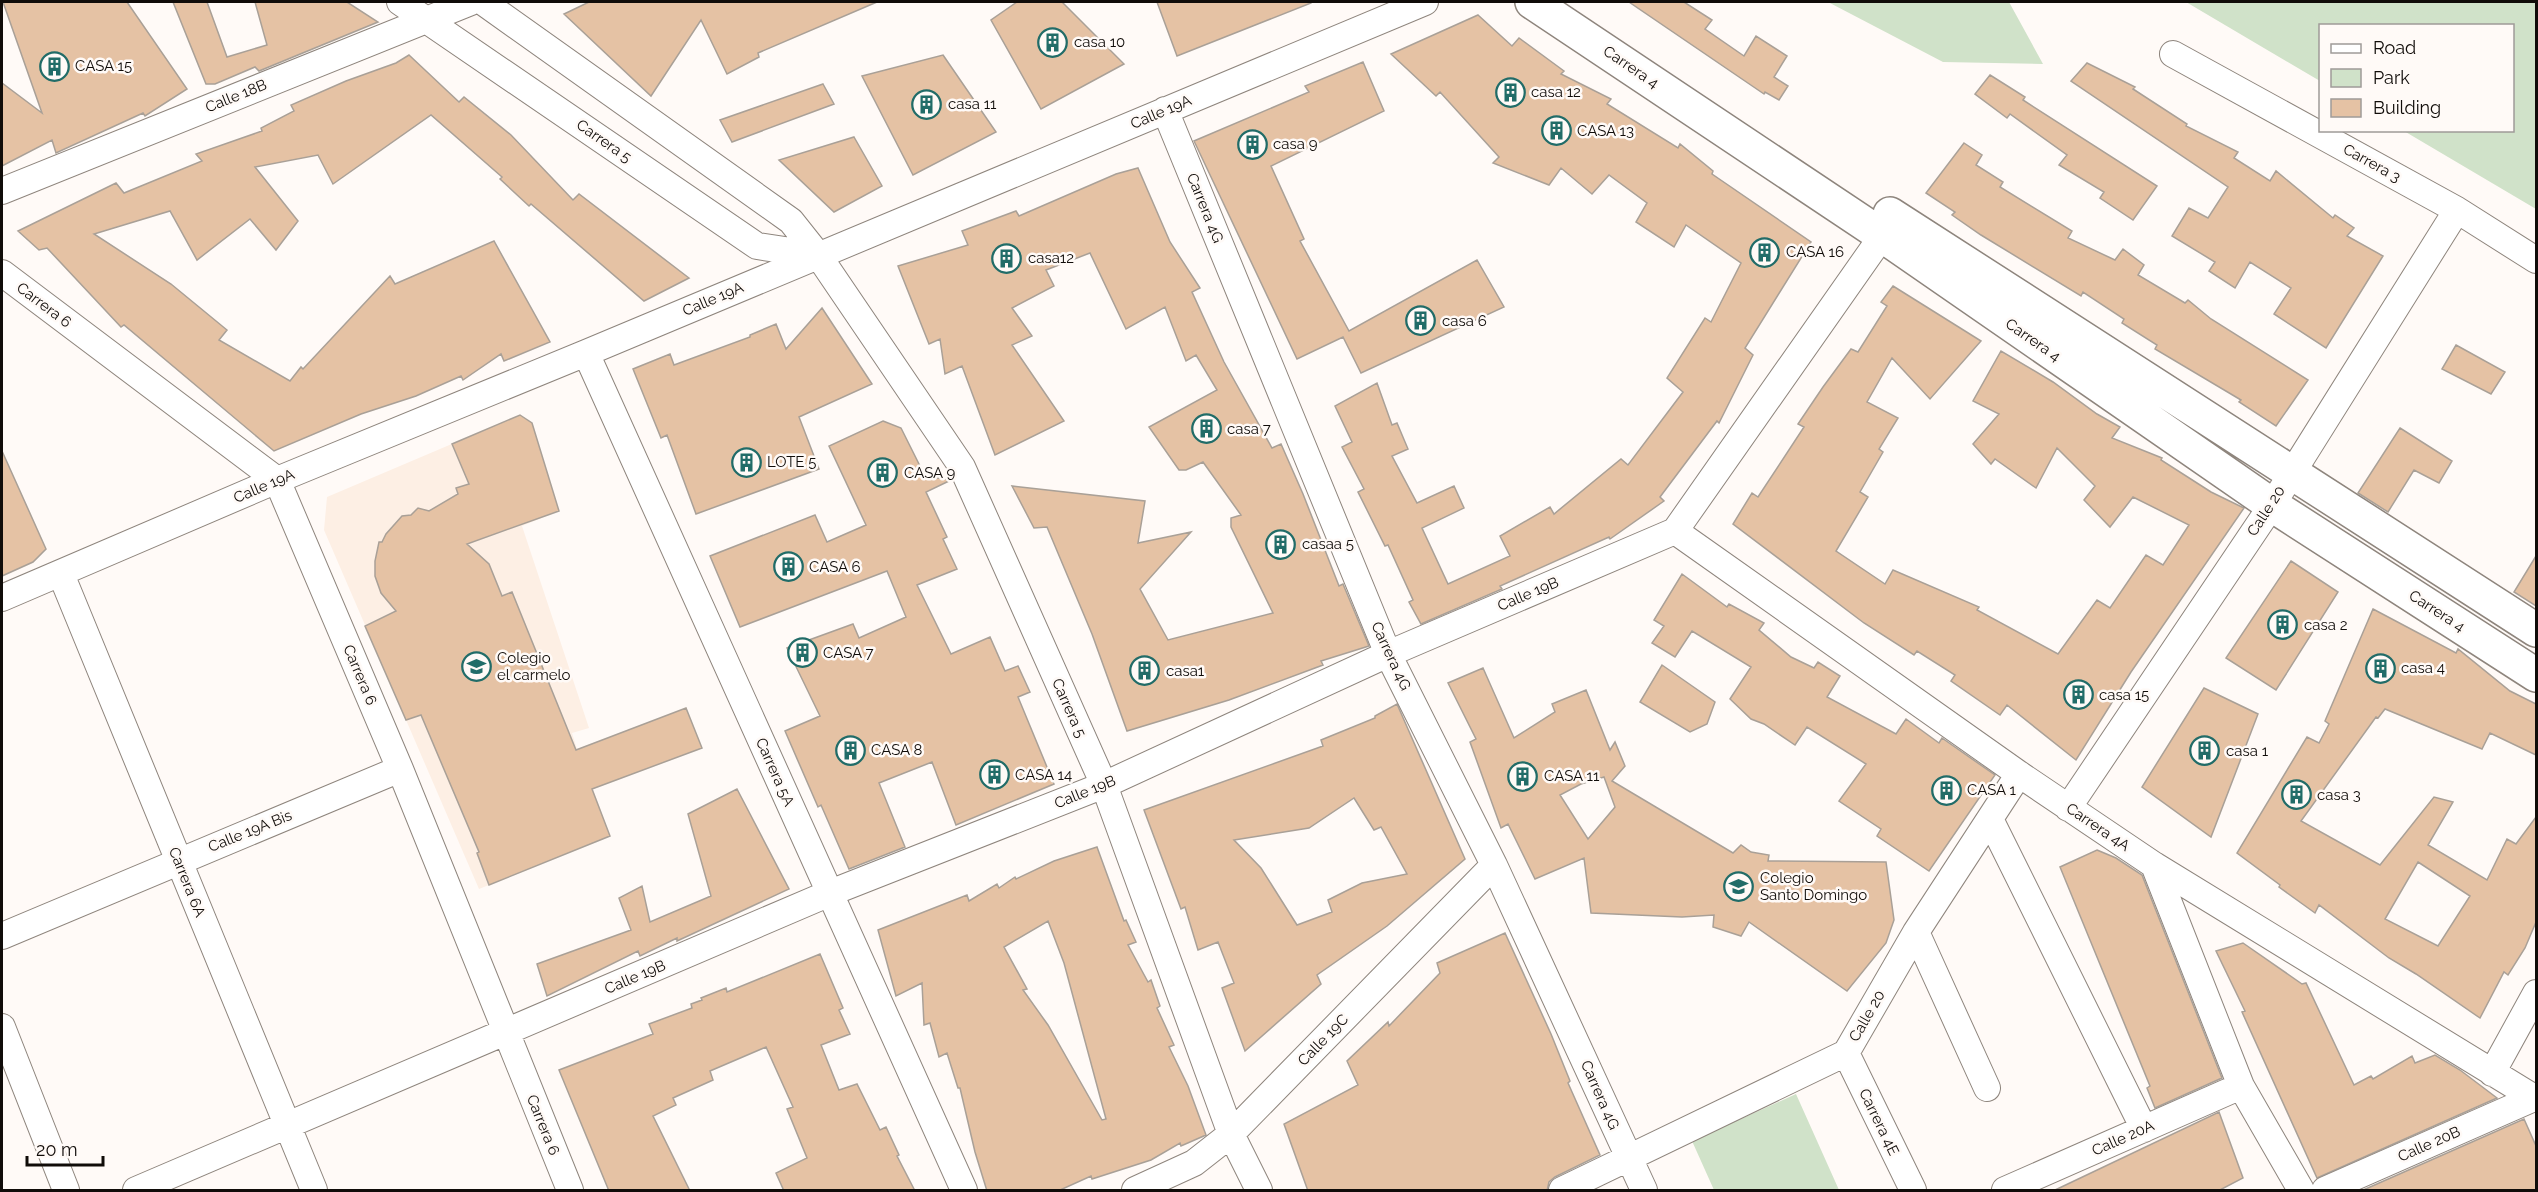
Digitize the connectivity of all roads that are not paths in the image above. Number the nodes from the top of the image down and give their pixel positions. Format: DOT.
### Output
graph roads {
  1 [pos="400,2"];
  2 [pos="471,2"];
  3 [pos="483,2"];
  4 [pos="1425,2"];
  5 [pos="1532,2"];
  6 [pos="1570,2"];
  7 [pos="428,19"];
  8 [pos="2173,54"];
  9 [pos="1165,110"];
  10 [pos="2,190"];
  11 [pos="2457,210"];
  12 [pos="1889,227"];
  13 [pos="818,255"];
  14 [pos="2536,260"];
  15 [pos="2,273"];
  16 [pos="586,353"];
  17 [pos="2291,473"];
  18 [pos="277,480"];
  19 [pos="2272,505"];
  20 [pos="1675,531"];
  21 [pos="61,574"];
  22 [pos="2,598"];
  23 [pos="2536,630"];
  24 [pos="1388,654"];
  25 [pos="2536,675"];
  26 [pos="400,770"];
  27 [pos="2019,774"];
  28 [pos="1104,785"];
  29 [pos="2068,808"];
  30 [pos="1990,819"];
  31 [pos="178,860"];
  32 [pos="1494,865"];
  33 [pos="2154,865"];
  34 [pos="830,893"];
  35 [pos="1916,932"];
  36 [pos="2,936"];
  37 [pos="2536,993"];
  38 [pos="2,1027"];
  39 [pos="506,1032"];
  40 [pos="1846,1053"];
  41 [pos="2492,1072"];
  42 [pos="2241,1086"];
  43 [pos="1987,1088"];
  44 [pos="2535,1098"];
  45 [pos="287,1126"];
  46 [pos="2144,1129"];
  47 [pos="1231,1134"];
  48 [pos="1627,1158"];
  49 [pos="66,1191"];
  50 [pos="136,1191"];
  51 [pos="314,1191"];
  52 [pos="570,1191"];
  53 [pos="964,1191"];
  54 [pos="1135,1191"];
  55 [pos="1259,1191"];
  56 [pos="1562,1191"];
  57 [pos="1644,1191"];
  58 [pos="1913,1191"];
  59 [pos="2005,1191"];
  60 [pos="2301,1191"];
  61 [pos="2325,1191"];
  1 -- 7 [label="street, Carrera 5"];
  2 -- 7 [label="street, Calle 18B"];
  3 -- 13 [label="street, Carrera 5"];
  4 -- 9 [label="street, Calle 19A"];
  5 -- 12 [label="main road, Carrera 4"];
  6 -- 12 [label="main road, Carrera 4"];
  7 -- 10 [label="street, Calle 18B"];
  7 -- 13 [label="street, Carrera 5"];
  8 -- 11 [label="street, Carrera 3"];
  9 -- 13 [label="street, Calle 19A"];
  9 -- 24 [label="street, Carrera 4G"];
  11 -- 14 [label="street, Carrera 3"];
  11 -- 17 [label="street, Calle 20"];
  12 -- 17 [label="main road, Carrera 4"];
  12 -- 19 [label="main road, Carrera 4"];
  12 -- 20 [label="street"];
  13 -- 16 [label="street, Calle 19A"];
  13 -- 28 [label="street, Carrera 5"];
  15 -- 18 [label="street, Carrera 6"];
  16 -- 18 [label="street, Calle 19A"];
  16 -- 34 [label="street, Carrera 5A"];
  17 -- 19 [label="street, Calle 20"];
  17 -- 23 [label="main road, Carrera 4"];
  18 -- 21 [label="street, Calle 19A"];
  18 -- 26 [label="street, Carrera 6"];
  19 -- 25 [label="main road, Carrera 4"];
  19 -- 29 [label="street, Calle 20"];
  20 -- 24 [label="street, Calle 19B"];
  20 -- 27 [label="street, Carrera 4A"];
  21 -- 22 [label="street, Calle 19A"];
  21 -- 31 [label="street, Carrera 6A"];
  24 -- 28 [label="street, Calle 19B"];
  24 -- 32 [label="street, Carrera 4G"];
  26 -- 31 [label="street, Calle 19A Bis"];
  26 -- 39 [label="street, Carrera 6"];
  27 -- 29 [label="street, Carrera 4A"];
  27 -- 30 [label="street, Calle 20"];
  28 -- 34 [label="street, Calle 19B"];
  28 -- 47 [label="street, Carrera 5"];
  29 -- 33 [label="street, Carrera 4A"];
  30 -- 35 [label="street, Calle 20"];
  30 -- 46 [label="street"];
  31 -- 36 [label="street, Calle 19A Bis"];
  31 -- 45 [label="street, Carrera 6A"];
  32 -- 47 [label="street, Calle 19C"];
  32 -- 48 [label="street, Carrera 4G"];
  33 -- 41 [label="street, Carrera 4A"];
  33 -- 42 [label="street"];
  34 -- 39 [label="street, Calle 19B"];
  34 -- 53 [label="street, Carrera 5A"];
  35 -- 40 [label="street, Calle 20"];
  35 -- 43 [label="street"];
  37 -- 41 [label="street"];
  38 -- 49 [label="street"];
  39 -- 45 [label="street, Calle 19B"];
  39 -- 52 [label="street, Carrera 6"];
  40 -- 48 [label="street, Calle 20"];
  40 -- 58 [label="street, Carrera 4E"];
  41 -- 44 [label="street, Carrera 4A"];
  42 -- 46 [label="street, Calle 20A"];
  42 -- 60 [label="street"];
  44 -- 61 [label="street, Calle 20B"];
  45 -- 50 [label="street, Calle 19B"];
  45 -- 51 [label="street, Carrera 6A"];
  46 -- 59 [label="street, Calle 20A"];
  47 -- 54 [label="street, Calle 19C"];
  47 -- 55 [label="street, Carrera 5"];
  48 -- 56 [label="street, Calle 20"];
  48 -- 57 [label="street, Carrera 4G"];
}
